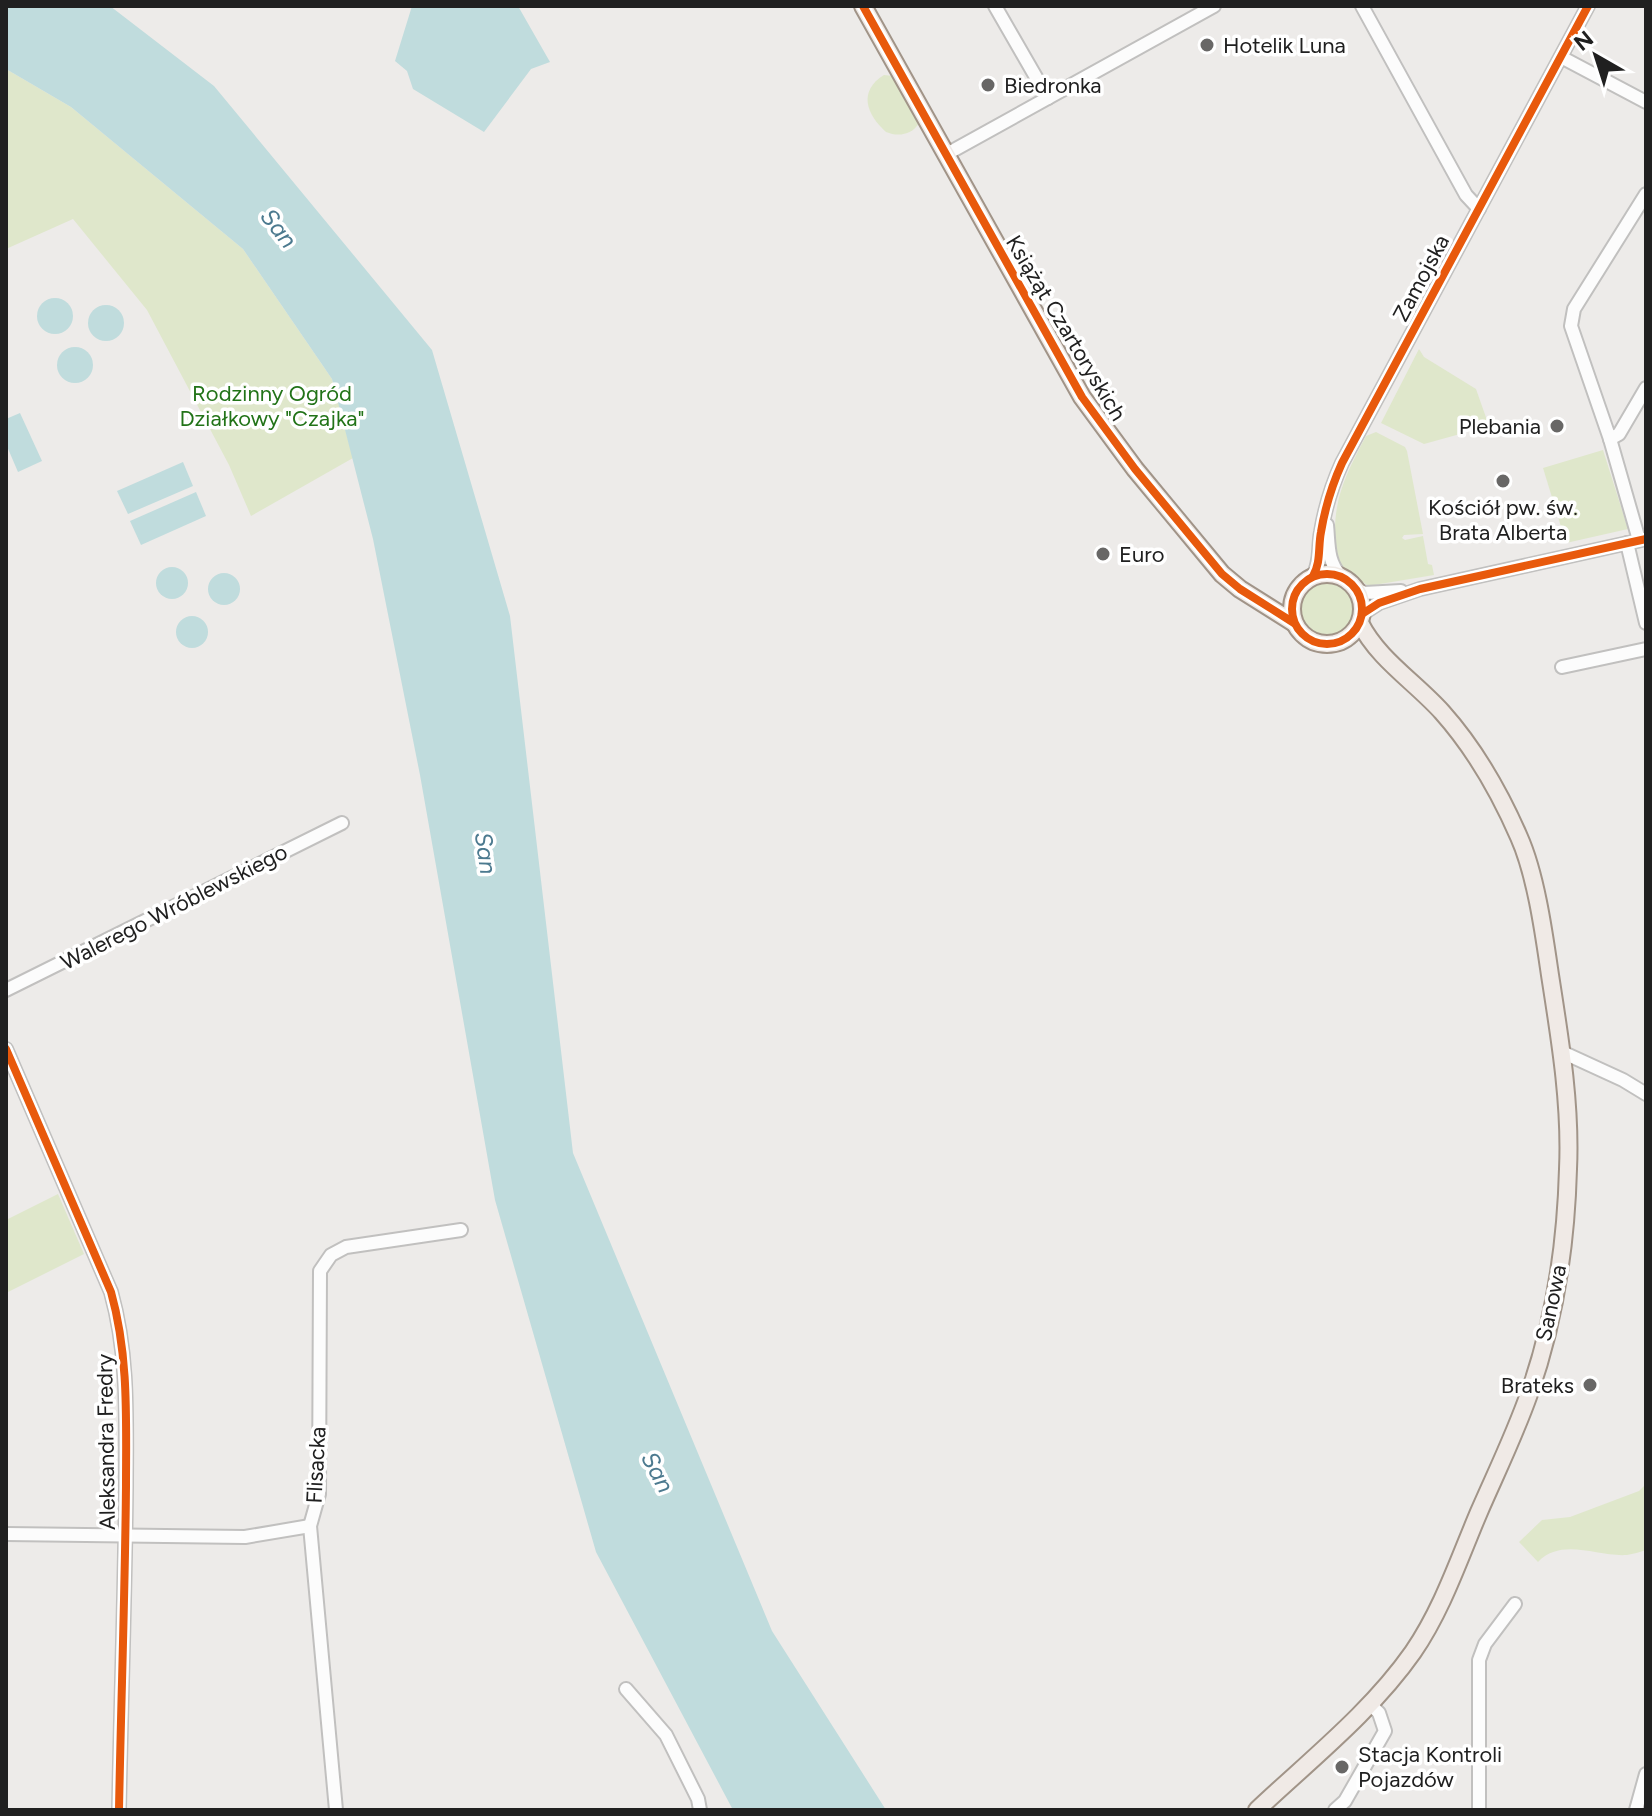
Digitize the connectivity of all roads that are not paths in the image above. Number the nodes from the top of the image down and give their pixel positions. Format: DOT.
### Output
graph roads {
  1 [pos="863,6"];
  2 [pos="995,6"];
  3 [pos="1214,6"];
  4 [pos="1362,6"];
  5 [pos="1588,6"];
  6 [pos="1561,57"];
  7 [pos="1048,98"];
  8 [pos="1646,102"];
  9 [pos="945,155"];
  10 [pos="1646,194"];
  11 [pos="1479,209"];
  12 [pos="1646,388"];
  13 [pos="1610,439"];
  14 [pos="1326,509"];
  15 [pos="1637,541"];
  16 [pos="1313,576"];
  17 [pos="1341,576"];
  18 [pos="1356,589"];
  19 [pos="1420,589"];
  20 [pos="1295,593"];
  21 [pos="1255,599"];
  22 [pos="1361,618"];
  23 [pos="1294,623"];
  24 [pos="1646,623"];
  25 [pos="1342,641"];
  26 [pos="1646,649"];
  27 [pos="1562,667"];
  28 [pos="1402,675"];
  29 [pos="342,823"];
  30 [pos="6,990"];
  31 [pos="6,1049"];
  32 [pos="1562,1052"];
  33 [pos="1646,1094"];
  34 [pos="461,1230"];
  35 [pos="310,1526"];
  36 [pos="6,1534"];
  37 [pos="126,1536"];
  38 [pos="1515,1604"];
  39 [pos="626,1689"];
  40 [pos="1370,1704"];
  41 [pos="1646,1774"];
  42 [pos="119,1810"];
  43 [pos="336,1810"];
  44 [pos="700,1810"];
  45 [pos="1257,1810"];
  46 [pos="1335,1810"];
  47 [pos="1479,1810"];
  48 [pos="1636,1810"];
  1 -- 9 [label="main road, Książąt Czartoryskich"];
  2 -- 7 [label="street"];
  3 -- 7 [label="street"];
  4 -- 11 [label="street"];
  5 -- 6 [label="street, Zamojska"];
  6 -- 8 [label="street"];
  6 -- 11 [label="street, Zamojska"];
  7 -- 9 [label="street"];
  9 -- 21 [label="main road, Książąt Czartoryskich"];
  10 -- 13 [label="street"];
  11 -- 14 [label="street, Zamojska"];
  12 -- 13 [label="street"];
  13 -- 15 [label="street"];
  14 -- 16 [label="street, Zamojska"];
  14 -- 17 [label="street, Zamojska"];
  15 -- 19 [label="street"];
  15 -- 24 [label="street"];
  16 -- 17 [label="main road"];
  16 -- 20 [label="main road"];
  17 -- 18 [label="main road"];
  18 -- 19 [label="street"];
  18 -- 22 [label="main road"];
  19 -- 22 [label="street"];
  20 -- 21 [label="main road"];
  20 -- 23 [label="main road"];
  21 -- 23 [label="main road, Książąt Czartoryskich"];
  22 -- 25 [label="main road"];
  22 -- 28 [label="main road"];
  23 -- 25 [label="main road"];
  25 -- 28 [label="main road"];
  26 -- 27 [label="street"];
  28 -- 32 [label="main road, Sanowa"];
  29 -- 30 [label="street, Walerego Wróblewskiego"];
  31 -- 37 [label="street, Aleksandra Fredry"];
  32 -- 33 [label="street"];
  32 -- 40 [label="main road, Sanowa"];
  34 -- 35 [label="street, Flisacka"];
  35 -- 37 [label="street"];
  35 -- 43 [label="street, Flisacka"];
  36 -- 37 [label="street"];
  37 -- 42 [label="street, Aleksandra Fredry"];
  38 -- 47 [label="street"];
  39 -- 44 [label="street"];
  40 -- 45 [label="main road, Sanowa"];
  40 -- 46 [label="street"];
  41 -- 48 [label="street"];
}
